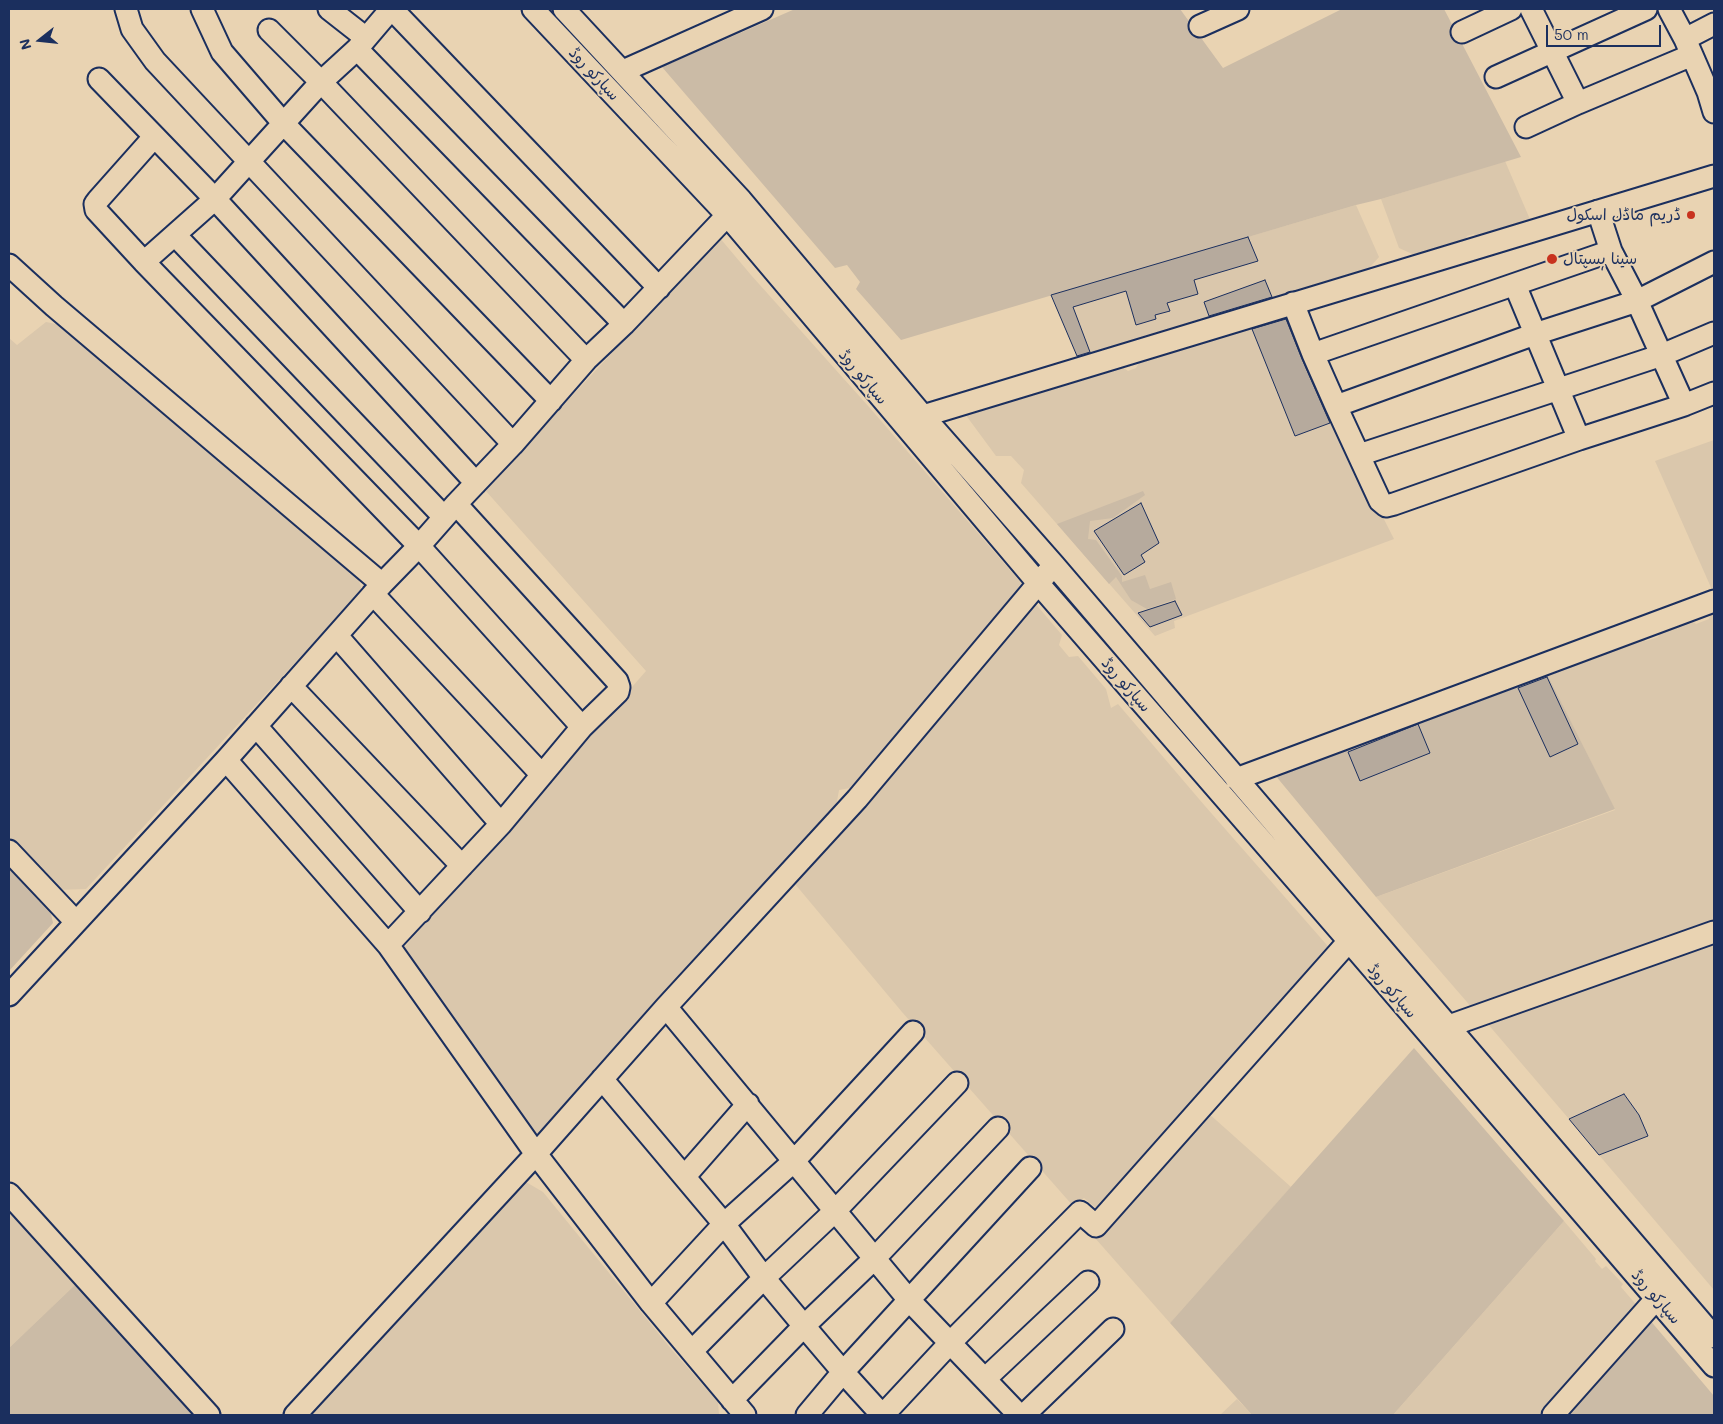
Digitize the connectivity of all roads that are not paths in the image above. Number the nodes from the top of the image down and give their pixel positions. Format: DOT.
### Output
graph roads {
  1 [pos="126,9"];
  2 [pos="202,9"];
  3 [pos="329,9"];
  4 [pos="392,9"];
  5 [pos="532,9"];
  6 [pos="564,9"];
  7 [pos="762,9"];
  8 [pos="1238,9"];
  9 [pos="1511,9"];
  10 [pos="1531,9"];
  11 [pos="1646,9"];
  12 [pos="1669,9"];
  13 [pos="740,13"];
  14 [pos="1714,24"];
  15 [pos="1200,26"];
  16 [pos="269,30"];
  17 [pos="1462,32"];
  18 [pos="362,43"];
  19 [pos="1688,47"];
  20 [pos="1554,52"];
  21 [pos="623,71"];
  22 [pos="1496,77"];
  23 [pos="99,79"];
  24 [pos="320,82"];
  25 [pos="1711,91"];
  26 [pos="1578,103"];
  27 [pos="1714,112"];
  28 [pos="284,124"];
  29 [pos="1526,127"];
  30 [pos="154,137"];
  31 [pos="249,162"];
  32 [pos="1714,176"];
  33 [pos="215,199"];
  34 [pos="734,208"];
  35 [pos="1598,211"];
  36 [pos="175,235"];
  37 [pos="1611,251"];
  38 [pos="144,262"];
  39 [pos="1714,262"];
  40 [pos="9,265"];
  41 [pos="1515,285"];
  42 [pos="659,288"];
  43 [pos="1637,301"];
  44 [pos="1293,303"];
  45 [pos="624,324"];
  46 [pos="1714,332"];
  47 [pos="1535,334"];
  48 [pos="1313,354"];
  49 [pos="1662,355"];
  50 [pos="586,360"];
  51 [pos="1558,388"];
  52 [pos="1714,393"];
  53 [pos="551,401"];
  54 [pos="1684,405"];
  55 [pos="1336,406"];
  56 [pos="923,416"];
  57 [pos="1579,440"];
  58 [pos="513,444"];
  59 [pos="1359,455"];
  60 [pos="476,483"];
  61 [pos="450,511"];
  62 [pos="419,546"];
  63 [pos="1054,566"];
  64 [pos="1038,583"];
  65 [pos="378,589"];
  66 [pos="1714,601"];
  67 [pos="337,636"];
  68 [pos="291,686"];
  69 [pos="256,726"];
  70 [pos="582,727"];
  71 [pos="226,760"];
  72 [pos="542,775"];
  73 [pos="1236,779"];
  74 [pos="501,824"];
  75 [pos="9,852"];
  76 [pos="462,866"];
  77 [pos="420,912"];
  78 [pos="76,922"];
  79 [pos="1714,932"];
  80 [pos="1349,941"];
  81 [pos="388,944"];
  82 [pos="9,995"];
  83 [pos="666,1007"];
  84 [pos="1449,1026"];
  85 [pos="912,1032"];
  86 [pos="602,1079"];
  87 [pos="957,1083"];
  88 [pos="748,1104"];
  89 [pos="998,1128"];
  90 [pos="536,1154"];
  91 [pos="794,1162"];
  92 [pos="1030,1168"];
  93 [pos="685,1176"];
  94 [pos="9,1194"];
  95 [pos="836,1210"];
  96 [pos="724,1224"];
  97 [pos="874,1259"];
  98 [pos="764,1278"];
  99 [pos="1088,1282"];
  100 [pos="1657,1298"];
  101 [pos="909,1300"];
  102 [pos="651,1303"];
  103 [pos="804,1326"];
  104 [pos="1113,1329"];
  105 [pos="1714,1337"];
  106 [pos="950,1343"];
  107 [pos="692,1351"];
  108 [pos="1714,1366"];
  109 [pos="843,1372"];
  110 [pos="985,1379"];
  111 [pos="738,1408"];
  112 [pos="209,1415"];
  113 [pos="295,1415"];
  114 [pos="807,1415"];
  115 [pos="882,1415"];
  116 [pos="1019,1415"];
  117 [pos="1024,1415"];
  118 [pos="1553,1415"];
  1 -- 31 [label="street"];
  2 -- 28 [label="street"];
  3 -- 18 [label="street"];
  4 -- 18 [label="street"];
  4 -- 42 [label="street"];
  5 -- 34 [label="street, سپارکو روڈ"];
  6 -- 21 [label="street, سپارکو روڈ"];
  7 -- 13 [label="street"];
  8 -- 15 [label="street"];
  9 -- 17 [label="street"];
  10 -- 20 [label="street"];
  11 -- 20 [label="street"];
  12 -- 19 [label="street"];
  13 -- 21 [label="street"];
  14 -- 19 [label="street"];
  16 -- 24 [label="street"];
  18 -- 24 [label="street"];
  18 -- 45 [label="street"];
  19 -- 25 [label="street"];
  19 -- 26 [label="street"];
  20 -- 22 [label="street"];
  20 -- 26 [label="street"];
  21 -- 34 [label="street, سپارکو روڈ"];
  23 -- 30 [label="street"];
  24 -- 28 [label="street"];
  24 -- 50 [label="street"];
  25 -- 27 [label="street"];
  26 -- 29 [label="street"];
  28 -- 31 [label="street"];
  28 -- 53 [label="street"];
  30 -- 33 [label="street"];
  30 -- 38 [label="street"];
  31 -- 33 [label="street"];
  31 -- 58 [label="street"];
  32 -- 35 [label="street"];
  33 -- 36 [label="street"];
  33 -- 60 [label="street"];
  34 -- 42 [label="street"];
  34 -- 56 [label="street, سپارکو روڈ"];
  34 -- 64 [label="street, سپارکو روڈ"];
  35 -- 37 [label="street"];
  35 -- 44 [label="street"];
  36 -- 38 [label="street"];
  36 -- 61 [label="street"];
  37 -- 41 [label="street"];
  37 -- 43 [label="street"];
  38 -- 62 [label="street"];
  39 -- 43 [label="street"];
  40 -- 65 [label="street"];
  41 -- 47 [label="street"];
  41 -- 48 [label="street"];
  42 -- 45 [label="street"];
  43 -- 47 [label="street"];
  43 -- 49 [label="street"];
  44 -- 48 [label="street"];
  44 -- 56 [label="street"];
  45 -- 50 [label="street"];
  46 -- 49 [label="street"];
  47 -- 51 [label="street"];
  47 -- 55 [label="street"];
  48 -- 55 [label="street"];
  49 -- 51 [label="street"];
  49 -- 54 [label="street"];
  50 -- 53 [label="street"];
  51 -- 57 [label="street"];
  51 -- 59 [label="street"];
  52 -- 54 [label="street"];
  53 -- 58 [label="street"];
  54 -- 57 [label="street"];
  55 -- 59 [label="street"];
  56 -- 63 [label="street, سپارکو روڈ"];
  57 -- 59 [label="street"];
  58 -- 60 [label="street"];
  60 -- 61 [label="street"];
  61 -- 62 [label="street"];
  61 -- 70 [label="street"];
  62 -- 65 [label="street"];
  62 -- 70 [label="street"];
  63 -- 64 [label="street"];
  63 -- 73 [label="street, سپارکو روڈ"];
  64 -- 80 [label="street, سپارکو روڈ"];
  64 -- 83 [label="street"];
  65 -- 67 [label="street"];
  65 -- 72 [label="street"];
  66 -- 73 [label="street"];
  67 -- 68 [label="street"];
  67 -- 74 [label="street"];
  68 -- 69 [label="street"];
  68 -- 76 [label="street"];
  69 -- 71 [label="street"];
  69 -- 77 [label="street"];
  70 -- 72 [label="street"];
  71 -- 78 [label="street"];
  71 -- 81 [label="street"];
  72 -- 74 [label="street"];
  73 -- 84 [label="street, سپارکو روڈ"];
  74 -- 76 [label="street"];
  75 -- 78 [label="street"];
  76 -- 77 [label="street"];
  77 -- 81 [label="street"];
  78 -- 82 [label="street"];
  79 -- 84 [label="street"];
  80 -- 100 [label="street, سپارکو روڈ"];
  80 -- 106 [label="street"];
  81 -- 90 [label="street"];
  83 -- 86 [label="street"];
  83 -- 88 [label="street"];
  84 -- 105 [label="street, سپارکو روڈ"];
  85 -- 91 [label="street"];
  86 -- 90 [label="street"];
  86 -- 93 [label="street"];
  87 -- 95 [label="street"];
  88 -- 91 [label="street"];
  88 -- 93 [label="street"];
  89 -- 97 [label="street"];
  90 -- 102 [label="street"];
  90 -- 113 [label="street"];
  91 -- 95 [label="street"];
  91 -- 96 [label="street"];
  92 -- 101 [label="street"];
  93 -- 96 [label="street"];
  94 -- 112 [label="street"];
  95 -- 97 [label="street"];
  95 -- 98 [label="street"];
  96 -- 98 [label="street"];
  96 -- 102 [label="street"];
  97 -- 101 [label="street"];
  97 -- 103 [label="street"];
  98 -- 103 [label="street"];
  98 -- 107 [label="street"];
  99 -- 110 [label="street"];
  100 -- 108 [label="street, سپارکو روڈ"];
  100 -- 118 [label="street"];
  101 -- 106 [label="street"];
  101 -- 109 [label="street"];
  102 -- 107 [label="street"];
  103 -- 109 [label="street"];
  103 -- 111 [label="street"];
  104 -- 117 [label="street"];
  106 -- 110 [label="street"];
  106 -- 115 [label="street"];
  107 -- 111 [label="street"];
  109 -- 114 [label="street"];
  109 -- 115 [label="street"];
  110 -- 116 [label="street"];
}
